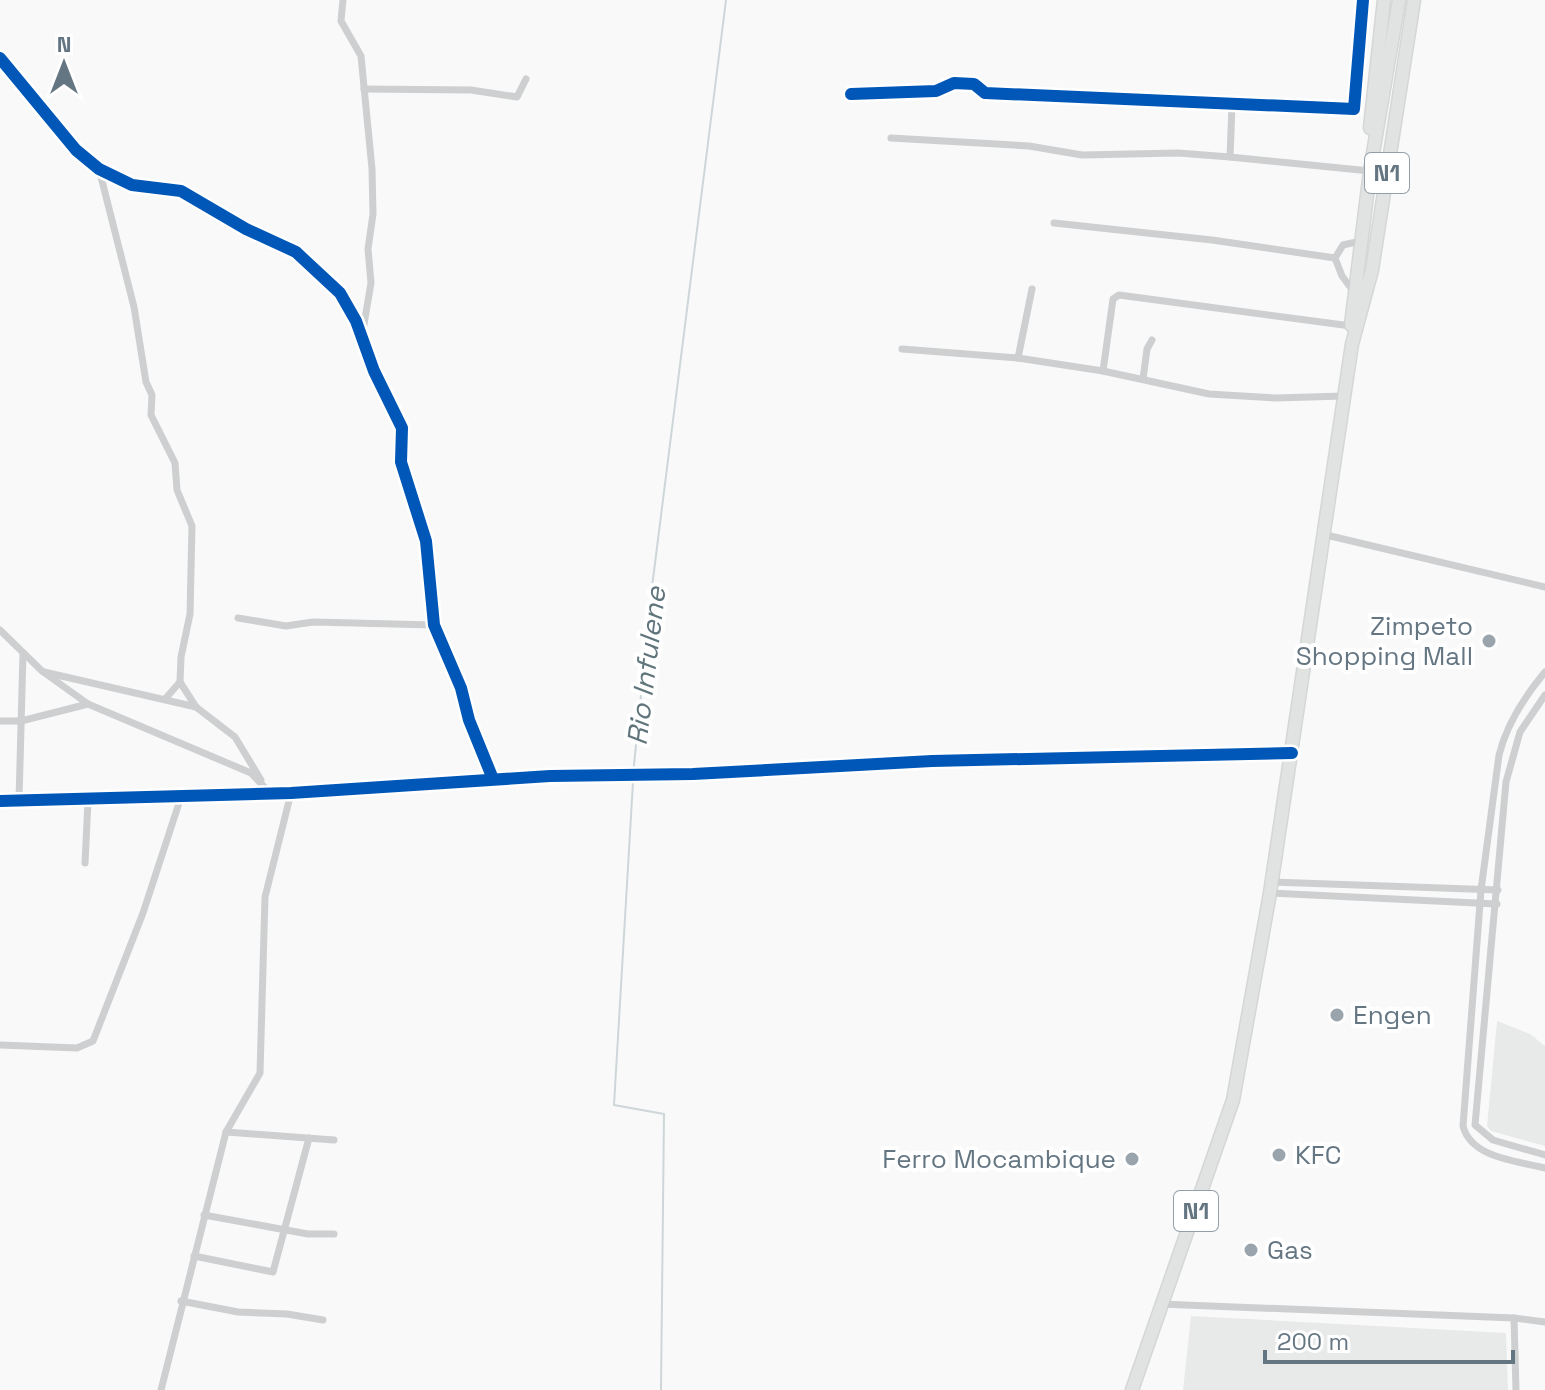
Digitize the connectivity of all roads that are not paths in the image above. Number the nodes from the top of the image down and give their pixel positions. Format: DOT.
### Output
graph roads {
  1 [pos="343,0"];
  2 [pos="1363,0"];
  3 [pos="1384,0"];
  4 [pos="1399,0"];
  5 [pos="1414,0"];
  6 [pos="0,58"];
  7 [pos="526,79"];
  8 [pos="364,89"];
  9 [pos="851,94"];
  10 [pos="1232,105"];
  11 [pos="1354,109"];
  12 [pos="1372,110"];
  13 [pos="891,138"];
  14 [pos="1230,157"];
  15 [pos="99,169"];
  16 [pos="1370,169"];
  17 [pos="1054,223"];
  18 [pos="1361,241"];
  19 [pos="1335,258"];
  20 [pos="1032,289"];
  21 [pos="1354,292"];
  22 [pos="1351,326"];
  23 [pos="362,336"];
  24 [pos="1152,340"];
  25 [pos="1352,344"];
  26 [pos="902,349"];
  27 [pos="1018,358"];
  28 [pos="1103,371"];
  29 [pos="1143,379"];
  30 [pos="1344,396"];
  31 [pos="1322,534"];
  32 [pos="1545,587"];
  33 [pos="238,618"];
  34 [pos="434,625"];
  35 [pos="0,630"];
  36 [pos="23,653"];
  37 [pos="42,671"];
  38 [pos="1545,672"];
  39 [pos="180,682"];
  40 [pos="1545,695"];
  41 [pos="165,699"];
  42 [pos="88,704"];
  43 [pos="196,707"];
  44 [pos="0,721"];
  45 [pos="21,721"];
  46 [pos="1292,753"];
  47 [pos="493,779"];
  48 [pos="261,780"];
  49 [pos="270,793"];
  50 [pos="291,793"];
  51 [pos="181,797"];
  52 [pos="19,800"];
  53 [pos="0,801"];
  54 [pos="88,801"];
  55 [pos="85,863"];
  56 [pos="1271,888"];
  57 [pos="1481,890"];
  58 [pos="1498,890"];
  59 [pos="1480,904"];
  60 [pos="1497,904"];
  61 [pos="0,1045"];
  62 [pos="226,1132"];
  63 [pos="309,1138"];
  64 [pos="334,1140"];
  65 [pos="1545,1155"];
  66 [pos="1545,1168"];
  67 [pos="204,1215"];
  68 [pos="284,1230"];
  69 [pos="334,1234"];
  70 [pos="194,1256"];
  71 [pos="181,1301"];
  72 [pos="1160,1304"];
  73 [pos="1514,1318"];
  74 [pos="323,1320"];
  75 [pos="1545,1322"];
  76 [pos="161,1390"];
  77 [pos="1132,1390"];
  78 [pos="1516,1390"];
  1 -- 8 [label="street"];
  2 -- 11 [label="street"];
  3 -- 12 [label="highway"];
  4 -- 16 [label="highway, N1"];
  5 -- 25 [label="highway, N1"];
  6 -- 15 [label="street"];
  7 -- 8 [label="street"];
  8 -- 23 [label="street"];
  9 -- 10 [label="street"];
  10 -- 11 [label="street"];
  10 -- 14 [label="street"];
  11 -- 12 [label="street"];
  12 -- 16 [label="highway"];
  13 -- 14 [label="street"];
  14 -- 16 [label="street"];
  15 -- 23 [label="street"];
  15 -- 39 [label="street"];
  16 -- 18 [label="highway, N1"];
  17 -- 19 [label="street"];
  18 -- 19 [label="street"];
  18 -- 21 [label="highway, N1"];
  19 -- 21 [label="street"];
  20 -- 27 [label="street"];
  21 -- 22 [label="highway, N1"];
  22 -- 25 [label="highway, N1"];
  22 -- 28 [label="street"];
  23 -- 34 [label="street"];
  24 -- 29 [label="street"];
  25 -- 30 [label="highway, N1"];
  26 -- 27 [label="street"];
  27 -- 28 [label="street"];
  28 -- 29 [label="street"];
  29 -- 30 [label="street"];
  30 -- 31 [label="highway, N1"];
  31 -- 32 [label="street"];
  31 -- 46 [label="highway, N1"];
  33 -- 34 [label="street"];
  34 -- 47 [label="street"];
  35 -- 36 [label="street"];
  36 -- 37 [label="street"];
  36 -- 45 [label="street"];
  37 -- 41 [label="street"];
  37 -- 42 [label="street"];
  38 -- 57 [label="street"];
  39 -- 41 [label="street"];
  39 -- 43 [label="street"];
  40 -- 58 [label="street"];
  41 -- 43 [label="street"];
  42 -- 45 [label="street"];
  42 -- 48 [label="street"];
  43 -- 48 [label="street"];
  44 -- 45 [label="street"];
  45 -- 52 [label="street"];
  46 -- 47 [label="street"];
  46 -- 56 [label="highway, N1"];
  47 -- 50 [label="street"];
  48 -- 49 [label="street"];
  49 -- 50 [label="street"];
  49 -- 51 [label="street"];
  50 -- 62 [label="street"];
  51 -- 54 [label="street"];
  51 -- 61 [label="street"];
  52 -- 53 [label="street"];
  52 -- 54 [label="street"];
  54 -- 55 [label="street"];
  56 -- 57 [label="street"];
  56 -- 59 [label="street"];
  56 -- 72 [label="highway, N1"];
  57 -- 58 [label="street"];
  57 -- 59 [label="street"];
  58 -- 60 [label="street"];
  59 -- 60 [label="street"];
  59 -- 66 [label="street"];
  60 -- 65 [label="street"];
  62 -- 63 [label="street"];
  62 -- 67 [label="street"];
  63 -- 64 [label="street"];
  63 -- 68 [label="street"];
  67 -- 68 [label="street"];
  67 -- 70 [label="street"];
  68 -- 69 [label="street"];
  68 -- 70 [label="street"];
  70 -- 71 [label="street"];
  71 -- 74 [label="street"];
  71 -- 76 [label="street"];
  72 -- 73 [label="street"];
  72 -- 77 [label="highway, N1"];
  73 -- 75 [label="street"];
  73 -- 78 [label="street"];
}
